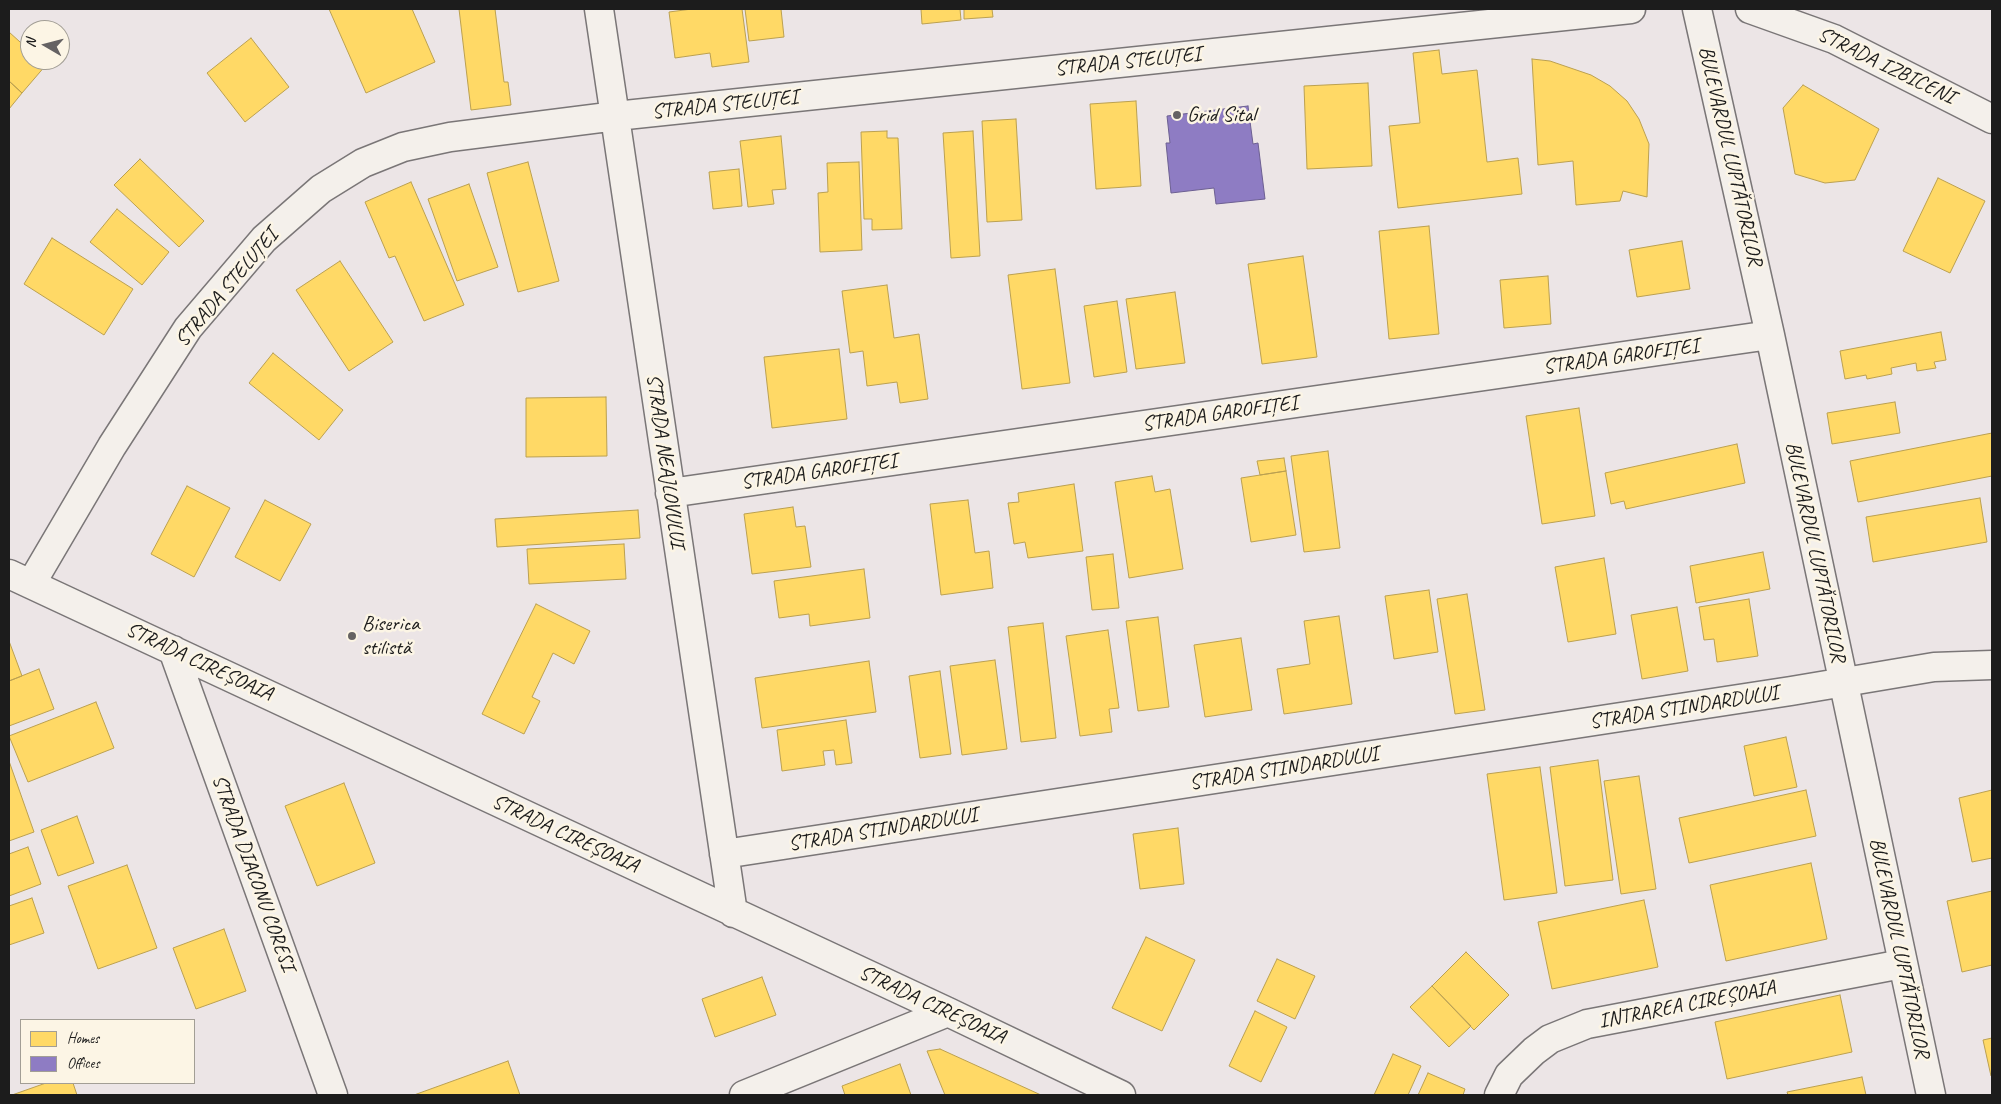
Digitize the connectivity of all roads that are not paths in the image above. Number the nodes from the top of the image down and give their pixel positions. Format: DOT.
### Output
graph roads {
  1 [pos="599,9"];
  2 [pos="1631,9"];
  3 [pos="1697,9"];
  4 [pos="1750,9"];
  5 [pos="616,116"];
  6 [pos="1992,119"];
  7 [pos="1770,335"];
  8 [pos="670,493"];
  9 [pos="20,579"];
  10 [pos="173,650"];
  11 [pos="1992,665"];
  12 [pos="1843,683"];
  13 [pos="724,854"];
  14 [pos="733,913"];
  15 [pos="1902,964"];
  16 [pos="948,1012"];
  17 [pos="333,1095"];
  18 [pos="744,1095"];
  19 [pos="1119,1095"];
  20 [pos="1499,1095"];
  21 [pos="1931,1095"];
  1 -- 5 [label="street, STRADA NEAJLOVULUI"];
  2 -- 5 [label="street, STRADA STELUȚEI"];
  3 -- 7 [label="street, BULEVARDUL LUPTĂTORILOR"];
  4 -- 6 [label="street, STRADA IZBICENI"];
  5 -- 8 [label="street, STRADA NEAJLOVULUI"];
  5 -- 9 [label="street, STRADA STELUȚEI"];
  7 -- 8 [label="street, STRADA GAROFIȚEI"];
  7 -- 12 [label="street, BULEVARDUL LUPTĂTORILOR"];
  8 -- 13 [label="street, STRADA NEAJLOVULUI"];
  9 -- 10 [label="street, STRADA CIREȘOAIA"];
  10 -- 14 [label="street, STRADA CIREȘOAIA"];
  10 -- 17 [label="street, STRADA DIACONU CORESI"];
  11 -- 12 [label="street, STRADA STINDARDULUI"];
  12 -- 13 [label="street, STRADA STINDARDULUI"];
  12 -- 15 [label="street, BULEVARDUL LUPTĂTORILOR"];
  13 -- 14 [label="street, STRADA NEAJLOVULUI"];
  14 -- 16 [label="street, STRADA CIREȘOAIA"];
  15 -- 20 [label="street, INTRAREA CIREȘOAIA"];
  15 -- 21 [label="street, BULEVARDUL LUPTĂTORILOR"];
  16 -- 18 [label="street"];
  16 -- 19 [label="street, STRADA CIREȘOAIA"];
}
